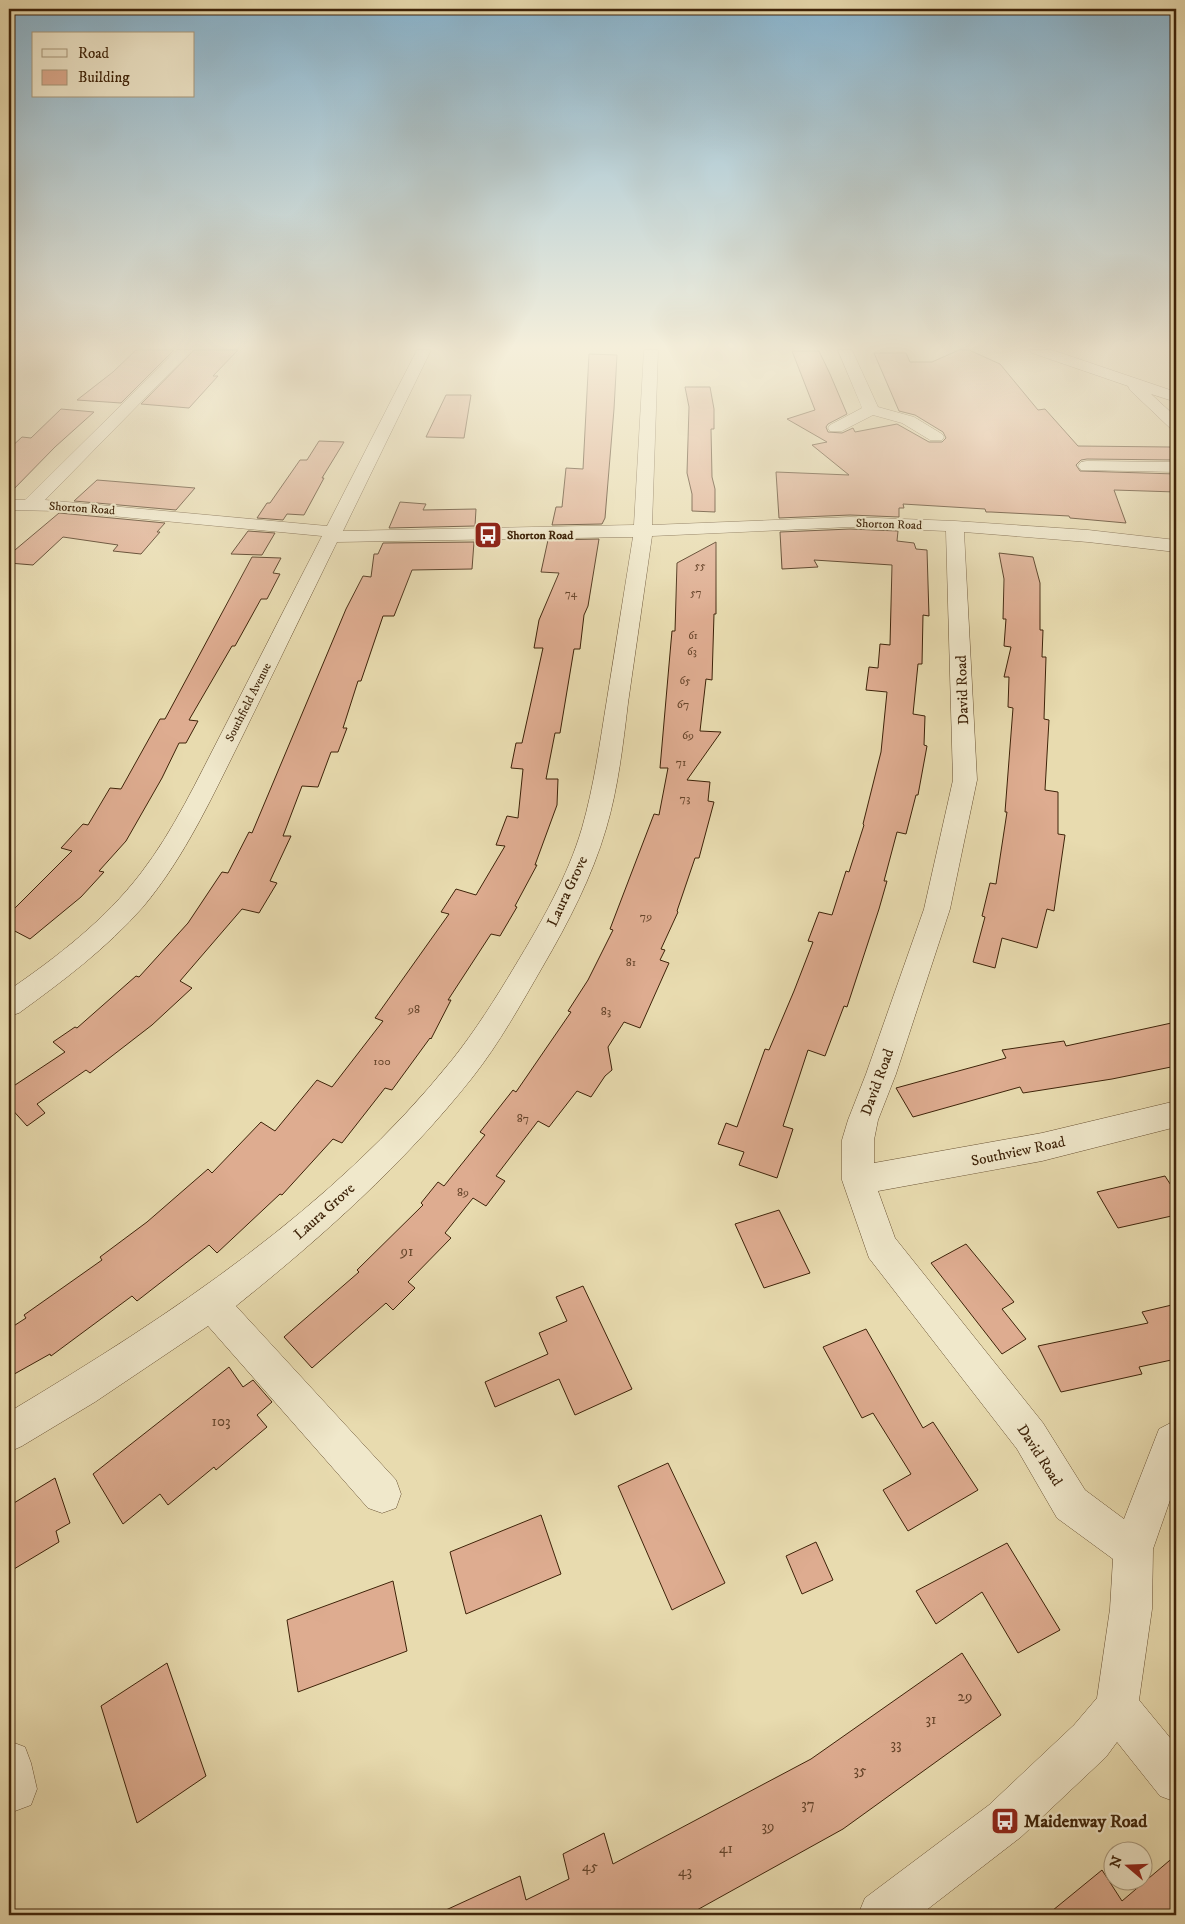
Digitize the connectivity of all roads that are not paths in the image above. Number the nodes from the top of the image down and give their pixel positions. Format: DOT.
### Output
graph roads {
  1 [pos="90,440"];
  2 [pos="379,440"];
  3 [pos="647,440"];
  4 [pos="1087,466"];
  5 [pos="1176,467"];
  6 [pos="17,508"];
  7 [pos="955,526"];
  8 [pos="643,531"];
  9 [pos="332,534"];
  10 [pos="1176,546"];
  11 [pos="9,1005"];
  12 [pos="1176,1114"];
  13 [pos="858,1180"];
  14 [pos="211,1304"];
  15 [pos="9,1433"];
  16 [pos="1176,1439"];
  17 [pos="382,1494"];
  18 [pos="1133,1549"];
  19 [pos="1117,1707"];
  20 [pos="1176,1780"];
  21 [pos="882,1915"];
  1 -- 6 [label="street"];
  2 -- 9 [label="street, Southfield Avenue"];
  3 -- 8 [label="street, Laura Grove"];
  4 -- 5 [label="street"];
  6 -- 9 [label="street, Shorton Road"];
  7 -- 8 [label="street, Shorton Road"];
  7 -- 10 [label="street, Shorton Road"];
  7 -- 13 [label="street, David Road"];
  8 -- 9 [label="street, Shorton Road"];
  8 -- 14 [label="street, Laura Grove"];
  9 -- 11 [label="street, Southfield Avenue"];
  12 -- 13 [label="street, Southview Road"];
  13 -- 18 [label="street, David Road"];
  14 -- 15 [label="street, Laura Grove"];
  14 -- 17 [label="street"];
  16 -- 18 [label="street"];
  18 -- 19 [label="street"];
  19 -- 20 [label="street"];
  19 -- 21 [label="street"];
}
